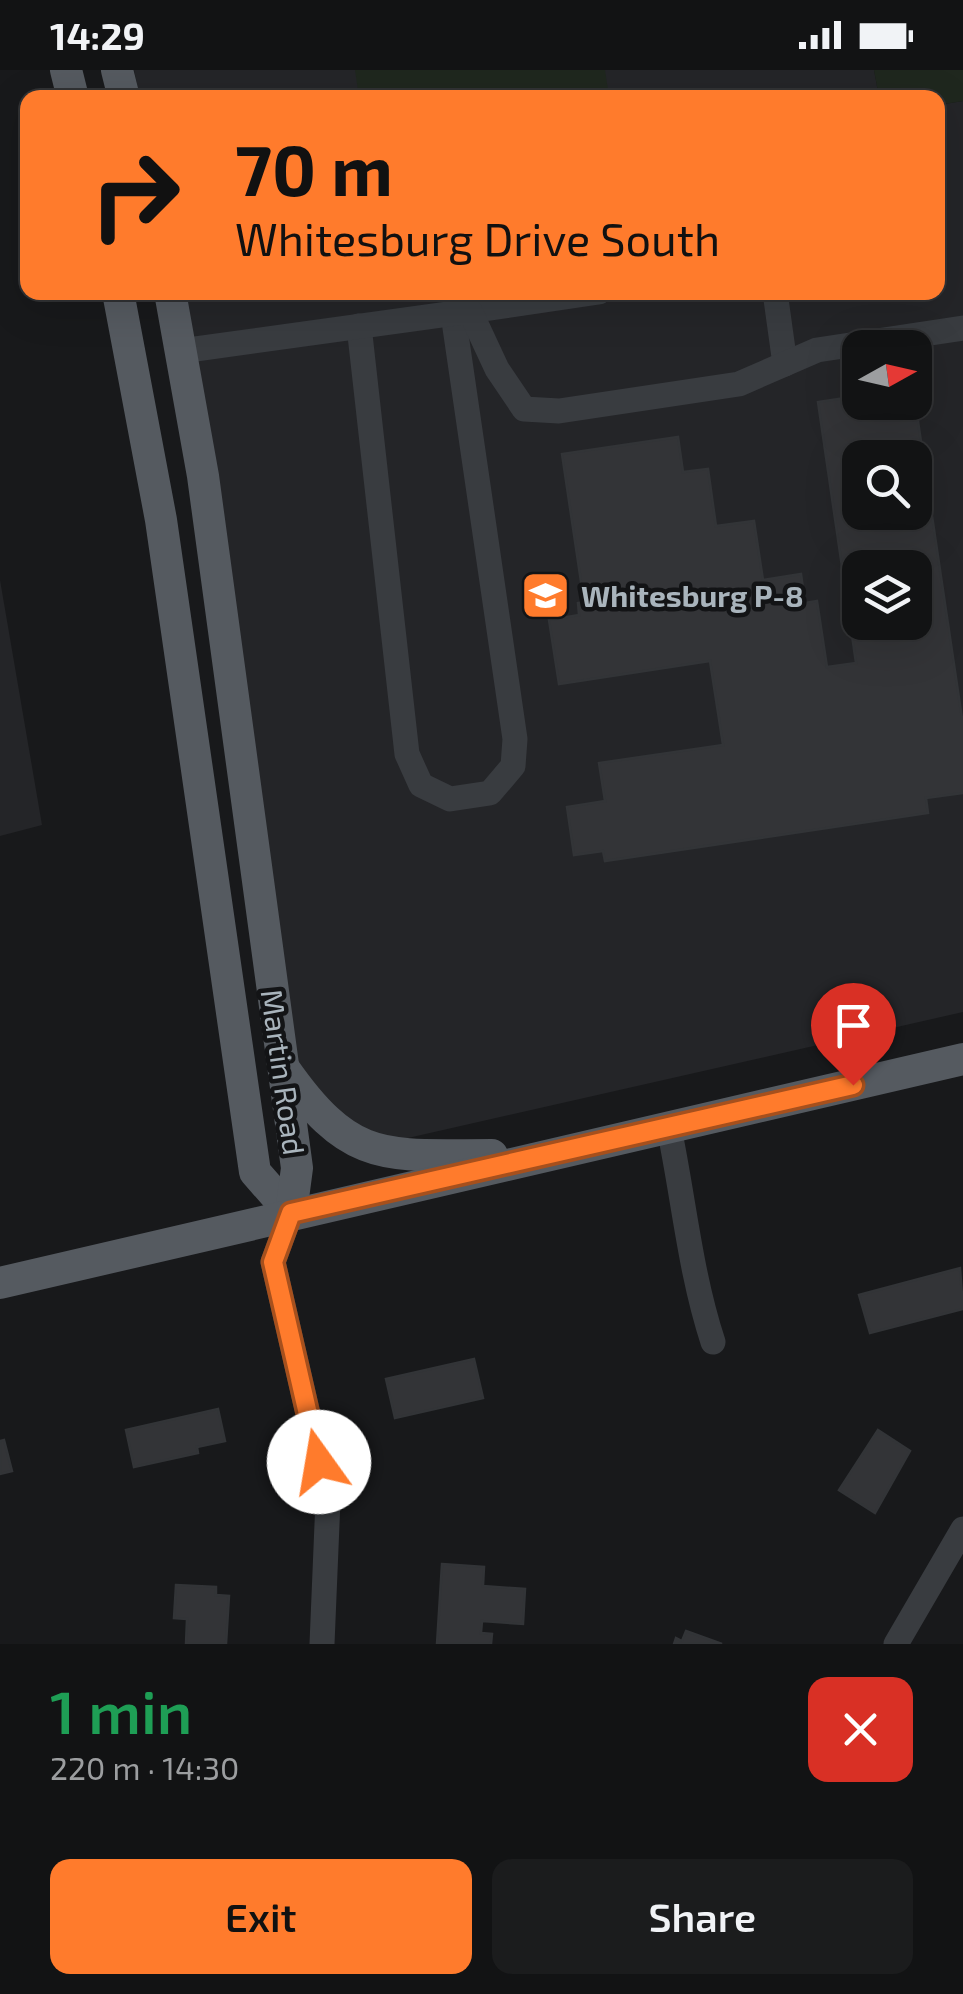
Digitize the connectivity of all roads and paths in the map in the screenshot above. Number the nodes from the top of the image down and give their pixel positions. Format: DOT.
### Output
graph roads {
  1 [pos="120,300"];
  2 [pos="171,300"];
  3 [pos="543,300"];
  4 [pos="776,300"];
  5 [pos="461,312"];
  6 [pos="360,326"];
  7 [pos="963,328"];
  8 [pos="181,351"];
  9 [pos="785,364"];
  10 [pos="963,1059"];
  11 [pos="284,1068"];
  12 [pos="669,1128"];
  13 [pos="552,1155"];
  14 [pos="291,1213"];
  15 [pos="0,1283"];
  16 [pos="713,1342"];
  17 [pos="963,1529"];
  18 [pos="322,1644"];
  19 [pos="896,1644"];
  1 -- 14 [label="main road, Martin Road"];
  2 -- 8 [label="main road, Martin Road"];
  3 -- 5 [label="street"];
  4 -- 9 [label="street"];
  5 -- 6 [label="street"];
  5 -- 6 [label="street"];
  5 -- 9 [label="street"];
  6 -- 8 [label="street"];
  7 -- 9 [label="street"];
  8 -- 11 [label="main road, Martin Road"];
  10 -- 12 [label="main road"];
  11 -- 13 [label="main road"];
  11 -- 14 [label="main road, Martin Road"];
  12 -- 13 [label="main road"];
  12 -- 16 [label="street"];
  13 -- 14 [label="main road"];
  14 -- 15 [label="main road"];
  14 -- 18 [label="street"];
  17 -- 19 [label="street"];
}
